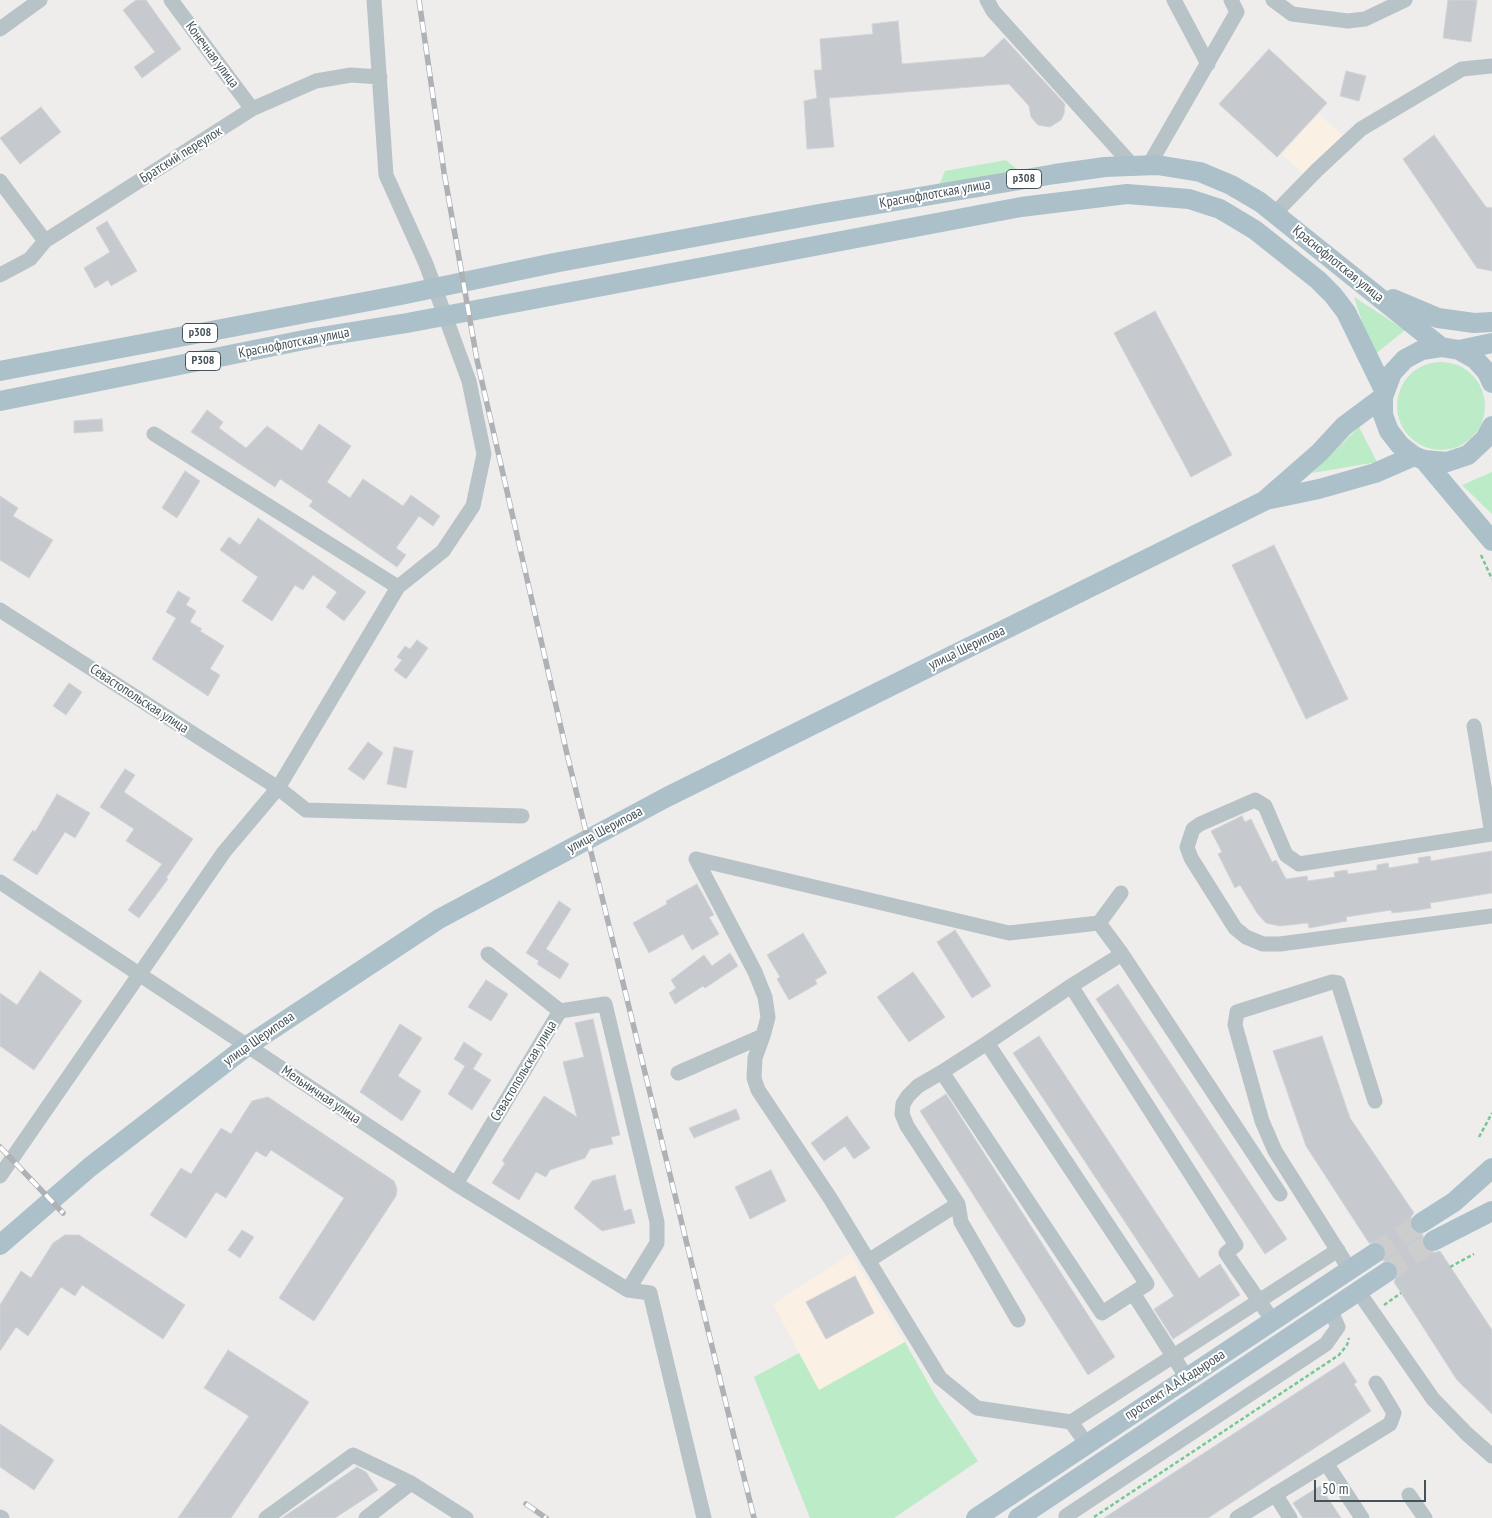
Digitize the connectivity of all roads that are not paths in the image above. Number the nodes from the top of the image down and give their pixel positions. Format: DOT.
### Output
graph roads {
  1 [pos="40,0"];
  2 [pos="170,0"];
  3 [pos="374,0"];
  4 [pos="987,0"];
  5 [pos="1174,0"];
  6 [pos="1231,0"];
  7 [pos="1273,0"];
  8 [pos="1405,0"];
  9 [pos="0,29"];
  10 [pos="1208,64"];
  11 [pos="1492,66"];
  12 [pos="380,77"];
  13 [pos="252,109"];
  14 [pos="1141,165"];
  15 [pos="0,181"];
  16 [pos="1275,213"];
  17 [pos="45,241"];
  18 [pos="0,275"];
  19 [pos="1355,277"];
  20 [pos="1492,322"];
  21 [pos="1492,343"];
  22 [pos="1450,349"];
  23 [pos="0,371"];
  24 [pos="1492,383"];
  25 [pos="1384,394"];
  26 [pos="0,400"];
  27 [pos="1492,426"];
  28 [pos="154,434"];
  29 [pos="1419,458"];
  30 [pos="1264,500"];
  31 [pos="1492,541"];
  32 [pos="398,587"];
  33 [pos="0,610"];
  34 [pos="1474,726"];
  35 [pos="278,788"];
  36 [pos="522,816"];
  37 [pos="1492,834"];
  38 [pos="0,882"];
  39 [pos="1121,893"];
  40 [pos="1492,916"];
  41 [pos="1099,924"];
  42 [pos="488,954"];
  43 [pos="1122,954"];
  44 [pos="140,973"];
  45 [pos="1071,986"];
  46 [pos="560,1011"];
  47 [pos="763,1036"];
  48 [pos="987,1043"];
  49 [pos="247,1046"];
  50 [pos="942,1072"];
  51 [pos="678,1073"];
  52 [pos="1375,1101"];
  53 [pos="1492,1158"];
  54 [pos="1492,1168"];
  55 [pos="0,1176"];
  56 [pos="456,1184"];
  57 [pos="1280,1194"];
  58 [pos="1454,1202"];
  59 [pos="958,1204"];
  60 [pos="1492,1211"];
  61 [pos="1421,1223"];
  62 [pos="1492,1225"];
  63 [pos="0,1245"];
  64 [pos="1338,1250"];
  65 [pos="1375,1253"];
  66 [pos="868,1261"];
  67 [pos="1350,1270"];
  68 [pos="1387,1272"];
  69 [pos="628,1290"];
  70 [pos="1358,1291"];
  71 [pos="1133,1293"];
  72 [pos="1259,1300"];
  73 [pos="1330,1309"];
  74 [pos="1018,1320"];
  75 [pos="1274,1321"];
  76 [pos="1173,1355"];
  77 [pos="1187,1378"];
  78 [pos="1376,1382"];
  79 [pos="1071,1422"];
  80 [pos="1086,1443"];
  81 [pos="1492,1456"];
  82 [pos="1326,1463"];
  83 [pos="411,1483"];
  84 [pos="1275,1494"];
  85 [pos="1409,1495"];
  86 [pos="1050,1497"];
  87 [pos="1246,1516"];
  88 [pos="1067,1517"];
  89 [pos="266,1518"];
  90 [pos="366,1518"];
  91 [pos="466,1518"];
  92 [pos="704,1518"];
  93 [pos="976,1518"];
  94 [pos="1018,1518"];
  95 [pos="1290,1518"];
  96 [pos="1362,1518"];
  97 [pos="1425,1518"];
  1 -- 9 [label="street"];
  2 -- 13 [label="street, Конечная улица"];
  3 -- 12 [label="street"];
  4 -- 14 [label="street"];
  5 -- 10 [label="street"];
  6 -- 10 [label="street"];
  7 -- 8 [label="street"];
  10 -- 14 [label="street"];
  11 -- 16 [label="street"];
  12 -- 13 [label="street, Братский переулок"];
  12 -- 32 [label="street"];
  13 -- 17 [label="street, Братский переулок"];
  14 -- 16 [label="main road, Краснофлотская улица / p308"];
  14 -- 23 [label="main road, Краснофлотская улица / p308"];
  15 -- 17 [label="street"];
  16 -- 19 [label="main road, Краснофлотская улица / p308"];
  17 -- 18 [label="street, Братский переулок"];
  19 -- 20 [label="main road"];
  19 -- 22 [label="main road, Краснофлотская улица / p308"];
  21 -- 22 [label="main road"];
  22 -- 24 [label="main road, Краснофлотская улица"];
  22 -- 25 [label="main road"];
  25 -- 26 [label="main road, Краснофлотская улица / P308"];
  25 -- 29 [label="main road"];
  25 -- 30 [label="main road"];
  27 -- 29 [label="main road"];
  28 -- 32 [label="street"];
  29 -- 30 [label="main road"];
  29 -- 31 [label="main road"];
  30 -- 49 [label="main road, улица Шерипова"];
  32 -- 35 [label="street"];
  33 -- 35 [label="street, Севастопольская улица"];
  34 -- 37 [label="street"];
  35 -- 36 [label="street"];
  35 -- 44 [label="street"];
  37 -- 40 [label="street"];
  38 -- 44 [label="street, Мельничная улица"];
  39 -- 41 [label="street"];
  41 -- 43 [label="street"];
  41 -- 47 [label="street"];
  42 -- 46 [label="street, Севастопольская улица"];
  43 -- 45 [label="street"];
  43 -- 57 [label="street"];
  44 -- 49 [label="street, Мельничная улица"];
  44 -- 55 [label="street"];
  45 -- 48 [label="street"];
  45 -- 72 [label="street"];
  46 -- 56 [label="street, Севастопольская улица"];
  46 -- 69 [label="street"];
  47 -- 51 [label="street"];
  47 -- 66 [label="street"];
  48 -- 50 [label="street"];
  48 -- 71 [label="street"];
  49 -- 56 [label="street, Мельничная улица"];
  49 -- 63 [label="main road, улица Шерипова"];
  50 -- 59 [label="street"];
  50 -- 71 [label="street"];
  52 -- 64 [label="street"];
  53 -- 58 [label="main road"];
  54 -- 58 [label="main road"];
  56 -- 69 [label="street, Мельничная улица"];
  58 -- 61 [label="main road"];
  59 -- 66 [label="street"];
  59 -- 74 [label="street"];
  60 -- 62 [label="main road"];
  64 -- 67 [label="street"];
  64 -- 72 [label="street"];
  65 -- 67 [label="main road, проспект А.А.Кадырова"];
  66 -- 79 [label="street"];
  67 -- 75 [label="main road, проспект А.А.Кадырова"];
  68 -- 70 [label="main road, проспект А.А.Кадырова"];
  69 -- 92 [label="street, Мельничная улица"];
  70 -- 73 [label="main road, проспект А.А.Кадырова"];
  70 -- 81 [label="street"];
  71 -- 76 [label="street"];
  72 -- 75 [label="street"];
  72 -- 76 [label="street"];
  73 -- 86 [label="main road, проспект А.А.Кадырова"];
  73 -- 88 [label="street"];
  75 -- 77 [label="main road, проспект А.А.Кадырова"];
  76 -- 77 [label="street"];
  76 -- 79 [label="street"];
  77 -- 80 [label="main road, проспект А.А.Кадырова"];
  78 -- 82 [label="street"];
  79 -- 80 [label="street"];
  80 -- 93 [label="main road, проспект А.А.Кадырова"];
  82 -- 84 [label="street"];
  82 -- 96 [label="street"];
  83 -- 89 [label="street"];
  83 -- 90 [label="street"];
  83 -- 91 [label="street"];
  84 -- 87 [label="street"];
  84 -- 95 [label="street"];
  85 -- 97 [label="street"];
  86 -- 88 [label="street"];
  86 -- 94 [label="main road, проспект А.А.Кадырова"];
}
